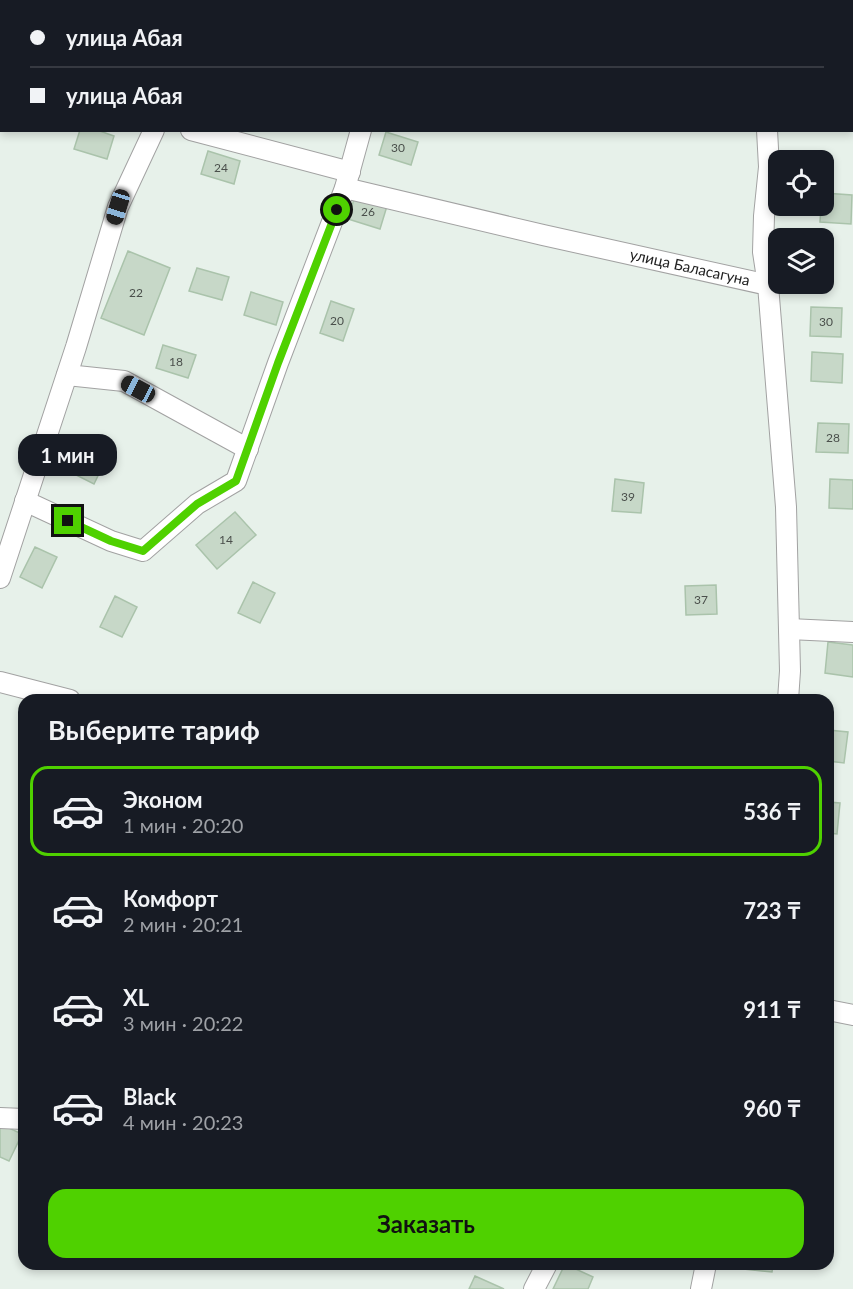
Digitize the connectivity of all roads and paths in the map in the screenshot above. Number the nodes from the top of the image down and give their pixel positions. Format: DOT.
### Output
graph roads {
  1 [pos="153,132"];
  2 [pos="197,132"];
  3 [pos="360,132"];
  4 [pos="767,132"];
  5 [pos="348,180"];
  6 [pos="768,285"];
  7 [pos="769,294"];
  8 [pos="67,375"];
  9 [pos="248,449"];
  10 [pos="25,501"];
  11 [pos="9,521"];
  12 [pos="0,578"];
  13 [pos="789,629"];
  14 [pos="853,632"];
  15 [pos="0,682"];
  16 [pos="47,694"];
  17 [pos="788,694"];
  18 [pos="834,1011"];
  19 [pos="853,1015"];
  20 [pos="0,1118"];
  21 [pos="18,1119"];
  22 [pos="544,1270"];
  23 [pos="705,1270"];
  24 [pos="534,1289"];
  25 [pos="701,1289"];
  1 -- 8 [label="street"];
  2 -- 5 [label="street, улица Баласагуна"];
  3 -- 5 [label="street"];
  4 -- 6 [label="street"];
  5 -- 6 [label="street, улица Баласагуна"];
  5 -- 9 [label="street"];
  7 -- 13 [label="street, улица Баласагуна"];
  8 -- 9 [label="street"];
  8 -- 10 [label="street"];
  9 -- 10 [label="street"];
  10 -- 11 [label="street"];
  11 -- 12 [label="street"];
  13 -- 14 [label="street"];
  13 -- 17 [label="street, улица Баласагуна"];
  15 -- 16 [label="street"];
  18 -- 19 [label="street"];
  20 -- 21 [label="street"];
  22 -- 24 [label="street"];
  23 -- 25 [label="street"];
}
